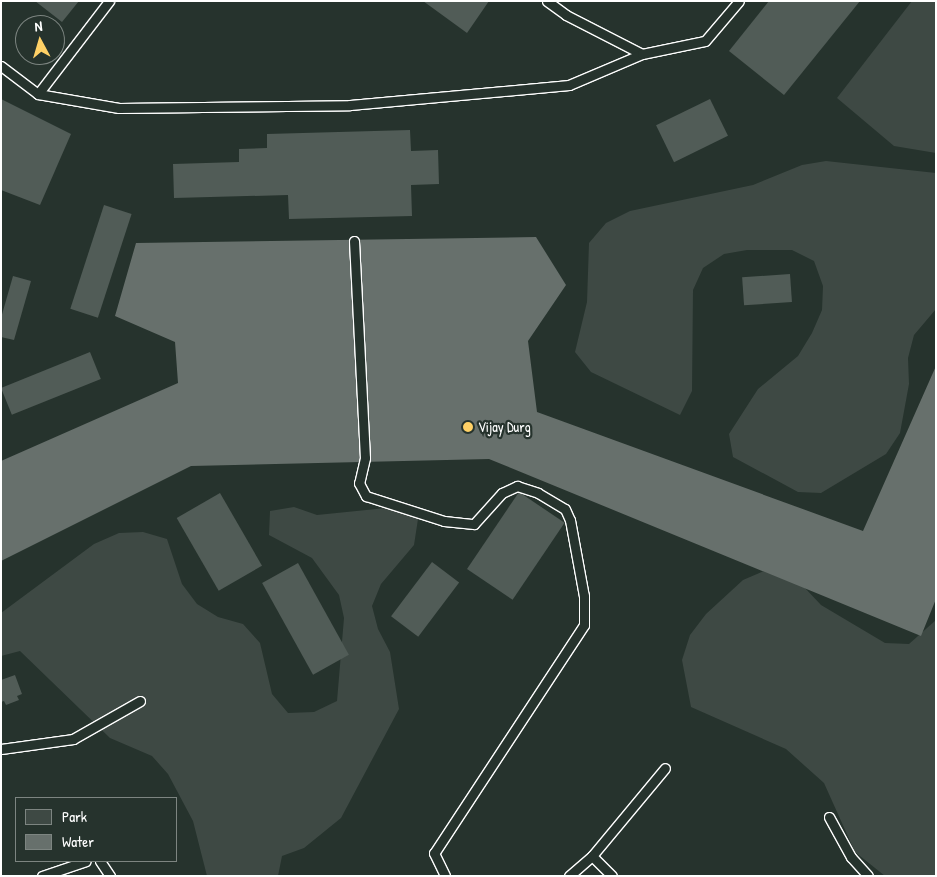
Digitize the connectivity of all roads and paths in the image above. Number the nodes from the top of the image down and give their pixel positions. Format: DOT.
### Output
graph roads {
  1 [pos="108,1"];
  2 [pos="547,1"];
  3 [pos="739,1"];
  4 [pos="642,54"];
  5 [pos="1,66"];
  6 [pos="38,94"];
  7 [pos="354,241"];
  8 [pos="140,701"];
  9 [pos="1,749"];
  10 [pos="665,768"];
  11 [pos="829,817"];
  12 [pos="592,856"];
  13 [pos="83,862"];
  14 [pos="101,862"];
  15 [pos="42,876"];
  16 [pos="110,876"];
  17 [pos="445,876"];
  18 [pos="569,876"];
  19 [pos="612,876"];
  20 [pos="868,876"];
  1 -- 6 [label="lane"];
  2 -- 4 [label="lane"];
  3 -- 4 [label="lane"];
  4 -- 6 [label="lane"];
  5 -- 6 [label="lane"];
  7 -- 17 [label="lane"];
  8 -- 9 [label="lane"];
  10 -- 12 [label="lane"];
  11 -- 20 [label="lane"];
  12 -- 18 [label="lane"];
  12 -- 19 [label="lane"];
  13 -- 15 [label="lane"];
  14 -- 16 [label="lane"];
}
